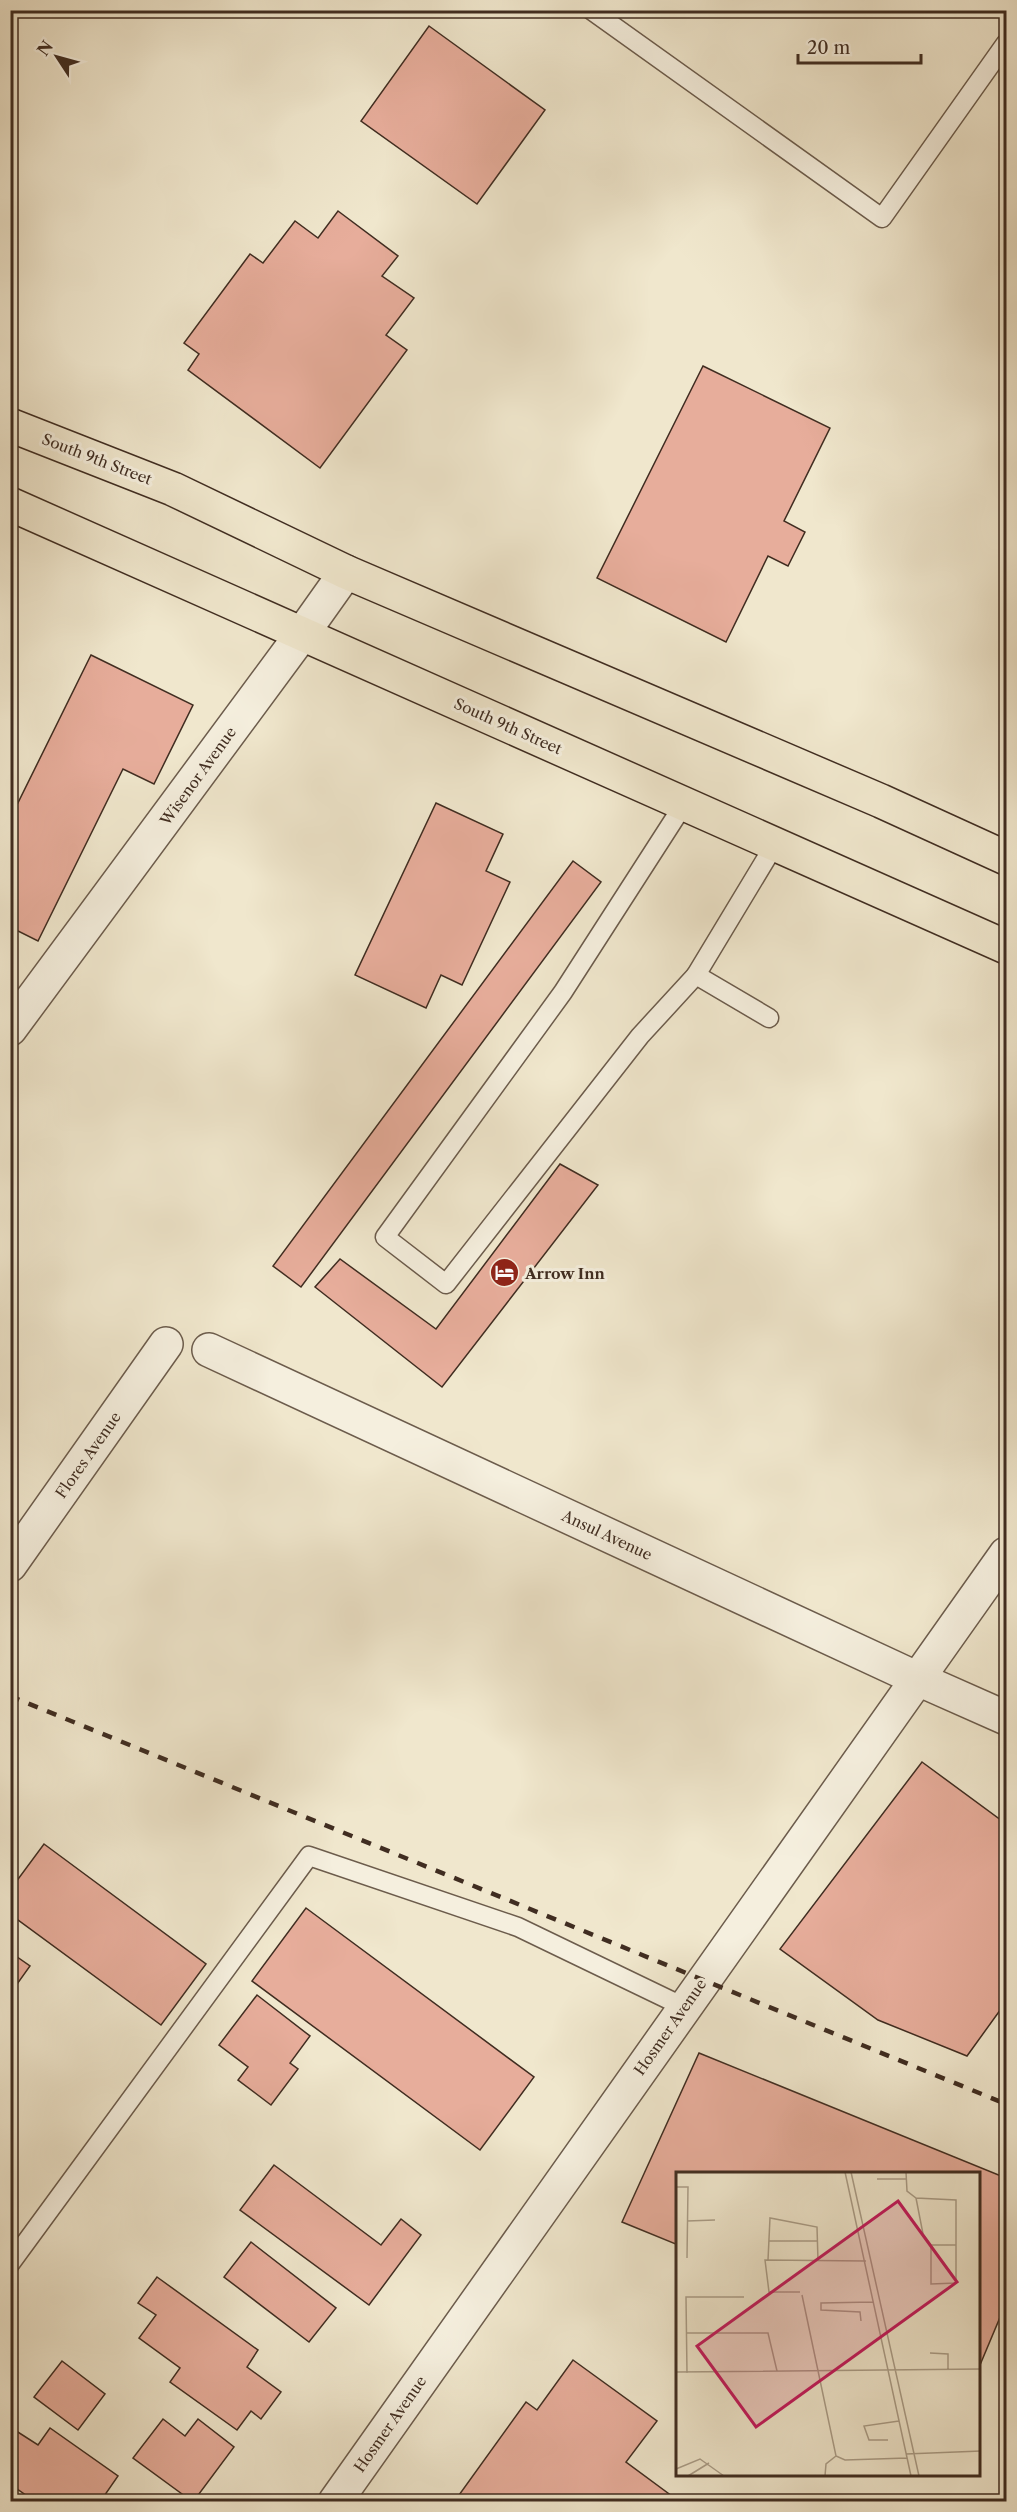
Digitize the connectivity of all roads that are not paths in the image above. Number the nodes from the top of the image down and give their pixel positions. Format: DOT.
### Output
graph roads {
  1 [pos="591,10"];
  2 [pos="1006,43"];
  3 [pos="10,425"];
  4 [pos="10,504"];
  5 [pos="346,572"];
  6 [pos="302,634"];
  7 [pos="684,804"];
  8 [pos="775,844"];
  9 [pos="1006,858"];
  10 [pos="1006,947"];
  11 [pos="696,975"];
  12 [pos="14,1017"];
  13 [pos="769,1018"];
  14 [pos="166,1344"];
  15 [pos="209,1350"];
  16 [pos="1006,1554"];
  17 [pos="10,1565"];
  18 [pos="918,1679"];
  19 [pos="1006,1718"];
  20 [pos="684,2007"];
  21 [pos="10,2264"];
  22 [pos="335,2502"];
  1 -- 2 [label="lane"];
  3 -- 5 [label="main road, South 9th Street"];
  4 -- 6 [label="main road, South 9th Street"];
  5 -- 6 [label="street, Wisenor Avenue"];
  5 -- 9 [label="main road, South 9th Street"];
  6 -- 7 [label="main road, South 9th Street"];
  6 -- 12 [label="street, Wisenor Avenue"];
  7 -- 8 [label="main road, South 9th Street"];
  7 -- 11 [label="lane"];
  8 -- 10 [label="main road, South 9th Street"];
  8 -- 11 [label="lane"];
  11 -- 13 [label="lane"];
  14 -- 17 [label="street, Flores Avenue"];
  15 -- 18 [label="street, Ansul Avenue"];
  16 -- 18 [label="street, Hosmer Avenue"];
  18 -- 19 [label="street, Ansul Avenue"];
  18 -- 20 [label="street, Hosmer Avenue"];
  20 -- 21 [label="lane"];
  20 -- 22 [label="street, Hosmer Avenue"];
}
